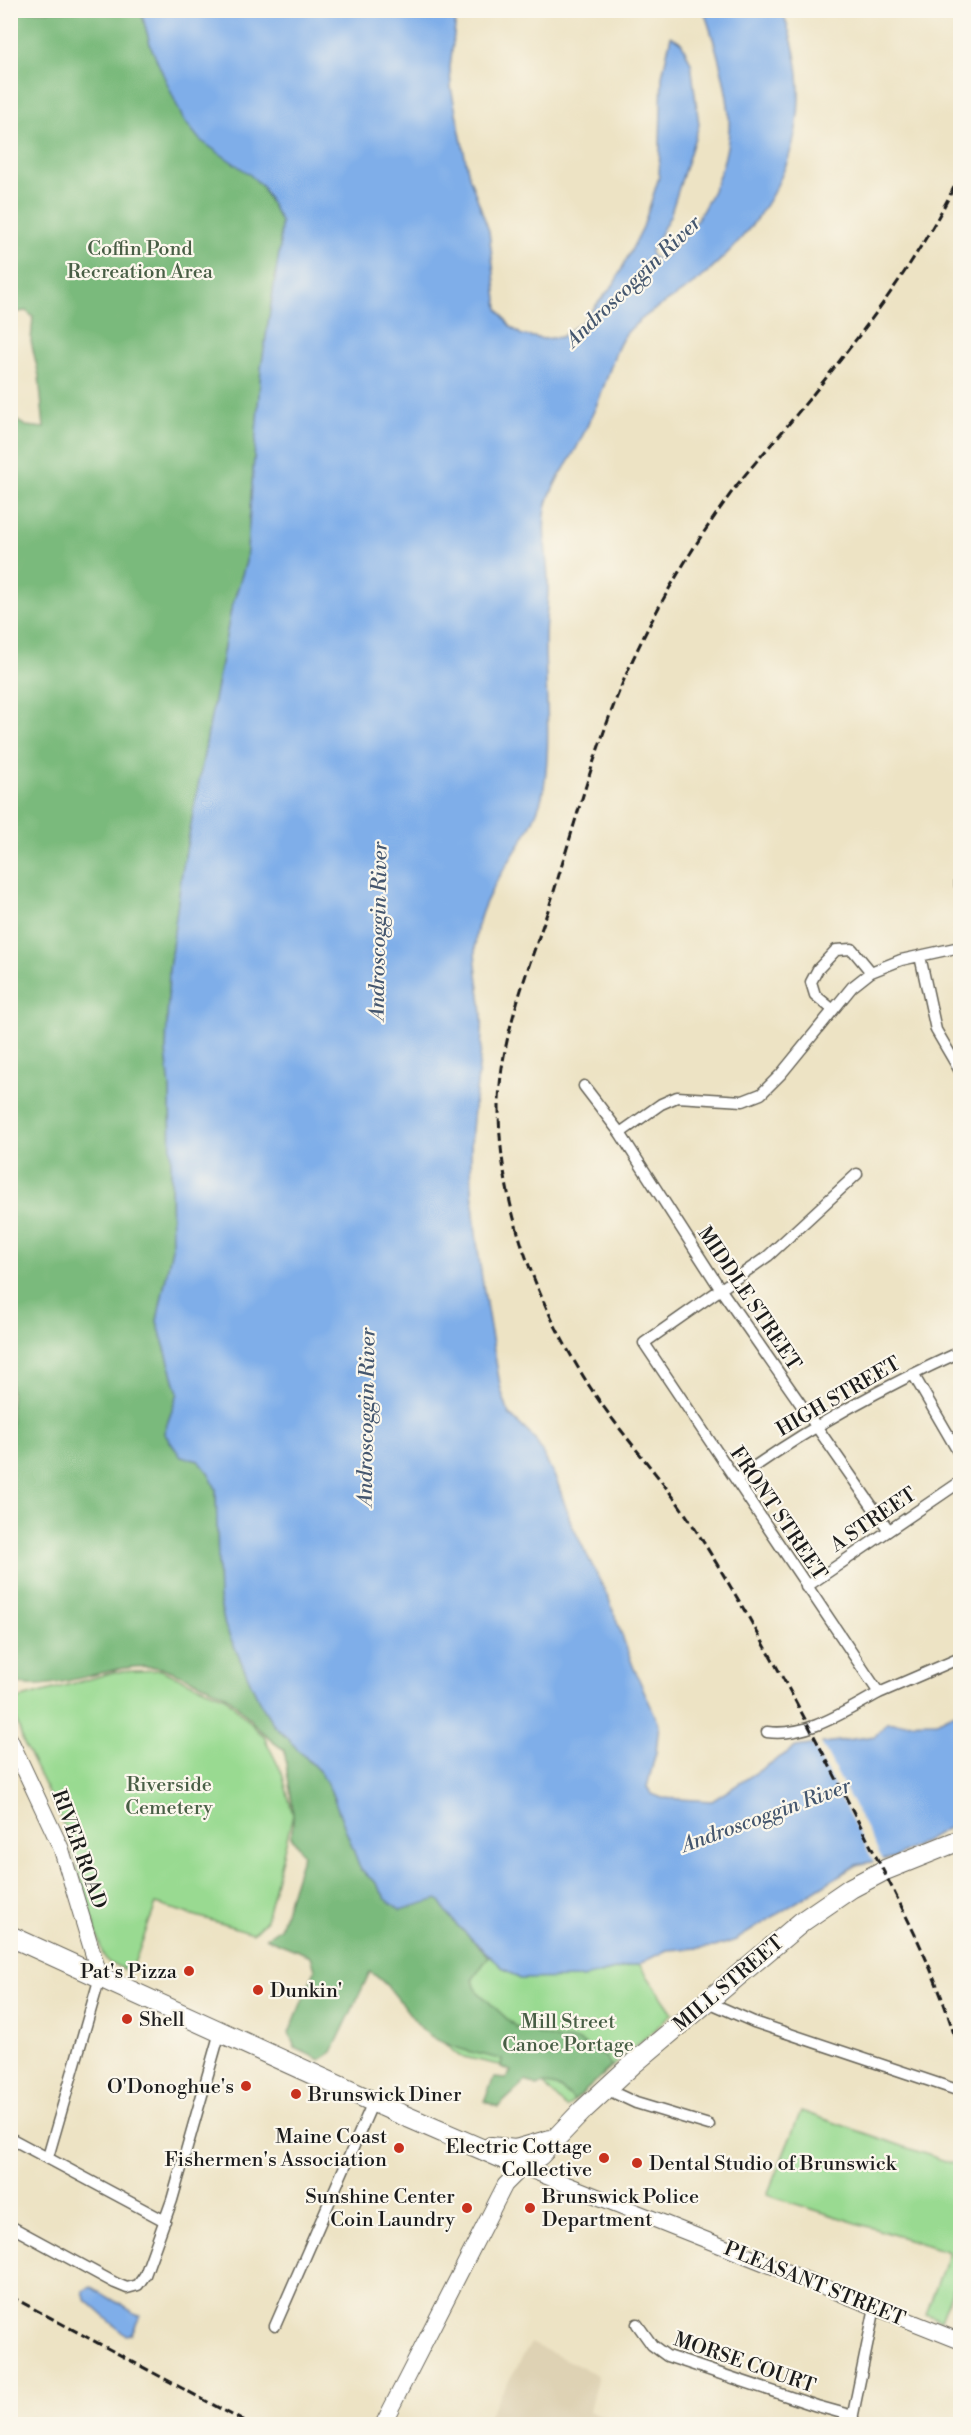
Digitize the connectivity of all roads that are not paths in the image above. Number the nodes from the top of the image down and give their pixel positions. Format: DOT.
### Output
graph roads {
  1 [pos="960,861"];
  2 [pos="960,886"];
  3 [pos="960,947"];
  4 [pos="920,956"];
  5 [pos="871,972"];
  6 [pos="832,1009"];
  7 [pos="959,1065"];
  8 [pos="584,1086"];
  9 [pos="620,1133"];
  10 [pos="857,1174"];
  11 [pos="722,1290"];
  12 [pos="960,1352"];
  13 [pos="913,1374"];
  14 [pos="817,1427"];
  15 [pos="960,1455"];
  16 [pos="736,1479"];
  17 [pos="960,1482"];
  18 [pos="888,1529"];
  19 [pos="806,1587"];
  20 [pos="959,1658"];
  21 [pos="884,1691"];
  22 [pos="767,1732"];
  23 [pos="10,1739"];
  24 [pos="960,1840"];
  25 [pos="10,1936"];
  26 [pos="100,1977"];
  27 [pos="705,2001"];
  28 [pos="220,2032"];
  29 [pos="606,2089"];
  30 [pos="960,2091"];
  31 [pos="373,2102"];
  32 [pos="709,2125"];
  33 [pos="10,2138"];
  34 [pos="555,2138"];
  35 [pos="466,2143"];
  36 [pos="48,2157"];
  37 [pos="523,2167"];
  38 [pos="165,2221"];
  39 [pos="10,2226"];
  40 [pos="875,2307"];
  41 [pos="637,2324"];
  42 [pos="275,2326"];
  43 [pos="960,2341"];
  44 [pos="852,2420"];
  45 [pos="383,2424"];
  1 -- 2 [label="street"];
  3 -- 4 [label="street"];
  4 -- 5 [label="street"];
  4 -- 7 [label="street"];
  5 -- 6 [label="street"];
  5 -- 6 [label="street"];
  6 -- 9 [label="street"];
  8 -- 9 [label="street, MIDDLE STREET"];
  9 -- 11 [label="street, MIDDLE STREET"];
  10 -- 11 [label="street"];
  11 -- 14 [label="street, MIDDLE STREET"];
  11 -- 16 [label="street, FRONT STREET"];
  12 -- 13 [label="street, HIGH STREET"];
  13 -- 14 [label="street, HIGH STREET"];
  13 -- 15 [label="street"];
  14 -- 16 [label="street, HIGH STREET"];
  14 -- 18 [label="street, MIDDLE STREET"];
  16 -- 19 [label="street, FRONT STREET"];
  17 -- 18 [label="street, A STREET"];
  18 -- 19 [label="street, A STREET"];
  19 -- 21 [label="street, FRONT STREET"];
  20 -- 21 [label="street"];
  21 -- 22 [label="street"];
  23 -- 26 [label="street, RIVER ROAD"];
  24 -- 27 [label="highway, MILL STREET"];
  25 -- 26 [label="highway, PLEASANT STREET"];
  26 -- 28 [label="highway, PLEASANT STREET"];
  26 -- 36 [label="street"];
  27 -- 29 [label="highway, MILL STREET"];
  27 -- 30 [label="street"];
  28 -- 31 [label="highway, PLEASANT STREET"];
  28 -- 38 [label="street"];
  29 -- 32 [label="street"];
  29 -- 34 [label="highway, MILL STREET"];
  31 -- 35 [label="highway, PLEASANT STREET"];
  31 -- 42 [label="street"];
  33 -- 36 [label="street"];
  34 -- 35 [label="highway"];
  34 -- 37 [label="highway, MILL STREET"];
  35 -- 37 [label="highway, PLEASANT STREET"];
  36 -- 38 [label="street"];
  37 -- 40 [label="street, PLEASANT STREET"];
  37 -- 45 [label="street"];
  38 -- 39 [label="street"];
  40 -- 43 [label="street, PLEASANT STREET"];
  40 -- 44 [label="street"];
  41 -- 44 [label="street, MORSE COURT"];
}
